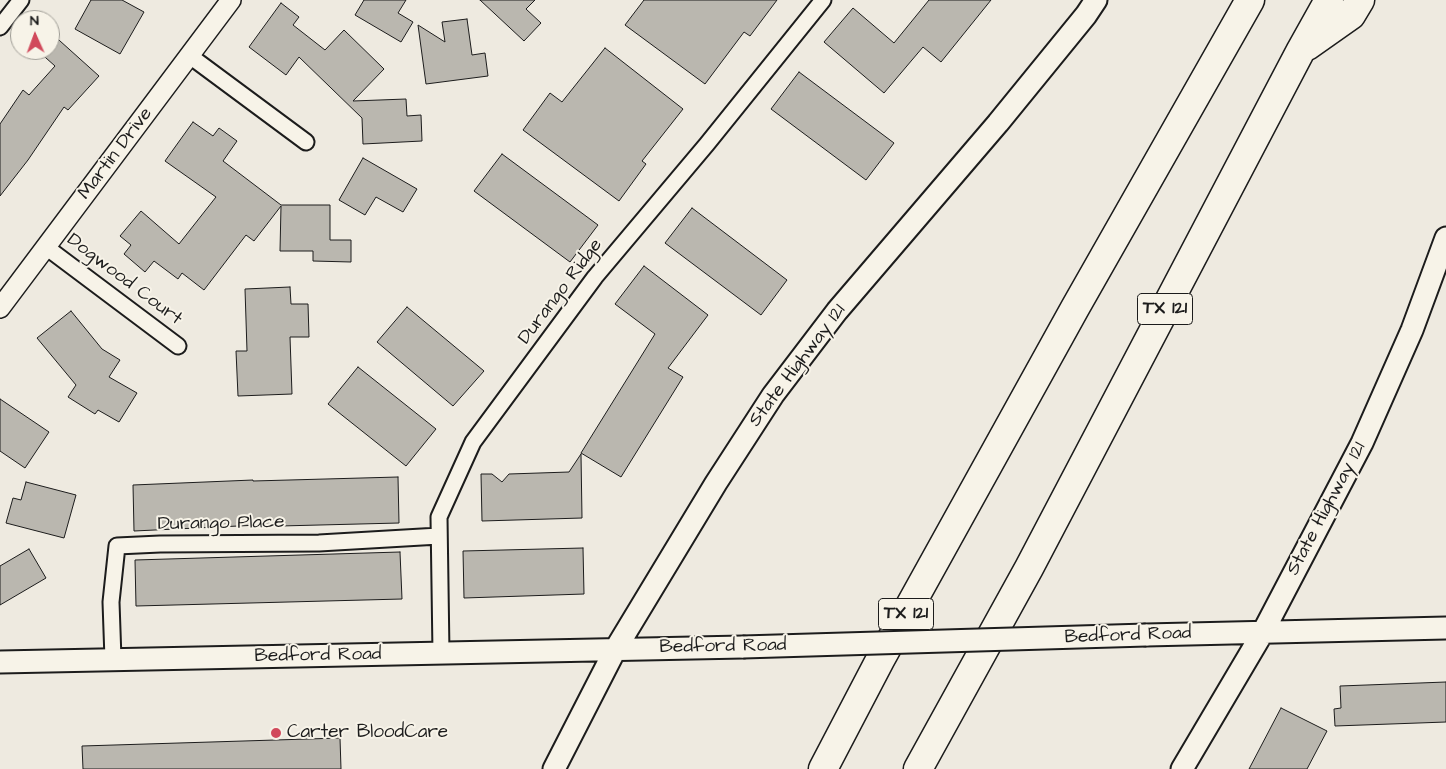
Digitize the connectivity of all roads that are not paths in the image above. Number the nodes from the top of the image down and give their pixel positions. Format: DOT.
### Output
graph roads {
  1 [pos="21,0"];
  2 [pos="232,0"];
  3 [pos="823,0"];
  4 [pos="1096,0"];
  5 [pos="1250,0"];
  6 [pos="1329,0"];
  7 [pos="1360,0"];
  8 [pos="0,27"];
  9 [pos="1302,50"];
  10 [pos="190,56"];
  11 [pos="306,142"];
  12 [pos="1446,238"];
  13 [pos="46,246"];
  14 [pos="0,308"];
  15 [pos="178,346"];
  16 [pos="439,536"];
  17 [pos="1446,628"];
  18 [pos="1263,632"];
  19 [pos="615,650"];
  20 [pos="441,653"];
  21 [pos="113,659"];
  22 [pos="0,662"];
  23 [pos="954,705"];
  24 [pos="839,737"];
  25 [pos="554,769"];
  26 [pos="805,769"];
  27 [pos="823,769"];
  28 [pos="918,769"];
  29 [pos="931,769"];
  30 [pos="1182,769"];
  1 -- 8 [label="street"];
  2 -- 10 [label="street, Martin Drive"];
  3 -- 16 [label="street, Durango Ridge"];
  4 -- 19 [label="main road, State Highway 121"];
  5 -- 24 [label="highway, TX 121"];
  6 -- 9 [label="highway, TX 121"];
  7 -- 9 [label="highway"];
  9 -- 23 [label="highway, TX 121"];
  10 -- 11 [label="street"];
  10 -- 13 [label="street, Martin Drive"];
  12 -- 18 [label="main road, State Highway 121"];
  13 -- 14 [label="street, Martin Drive"];
  13 -- 15 [label="street, Dogwood Court"];
  16 -- 20 [label="street, Durango Ridge"];
  16 -- 21 [label="street, Durango Place"];
  17 -- 18 [label="main road, Bedford Road"];
  18 -- 19 [label="main road, Bedford Road, bridge"];
  18 -- 30 [label="main road, State Highway 121"];
  19 -- 20 [label="main road, Bedford Road"];
  19 -- 25 [label="main road, State Highway 121"];
  20 -- 21 [label="main road, Bedford Road"];
  21 -- 22 [label="main road, Bedford Road"];
  23 -- 28 [label="highway, TX 121"];
  23 -- 29 [label="highway"];
  24 -- 26 [label="highway"];
  24 -- 27 [label="highway, TX 121"];
}
